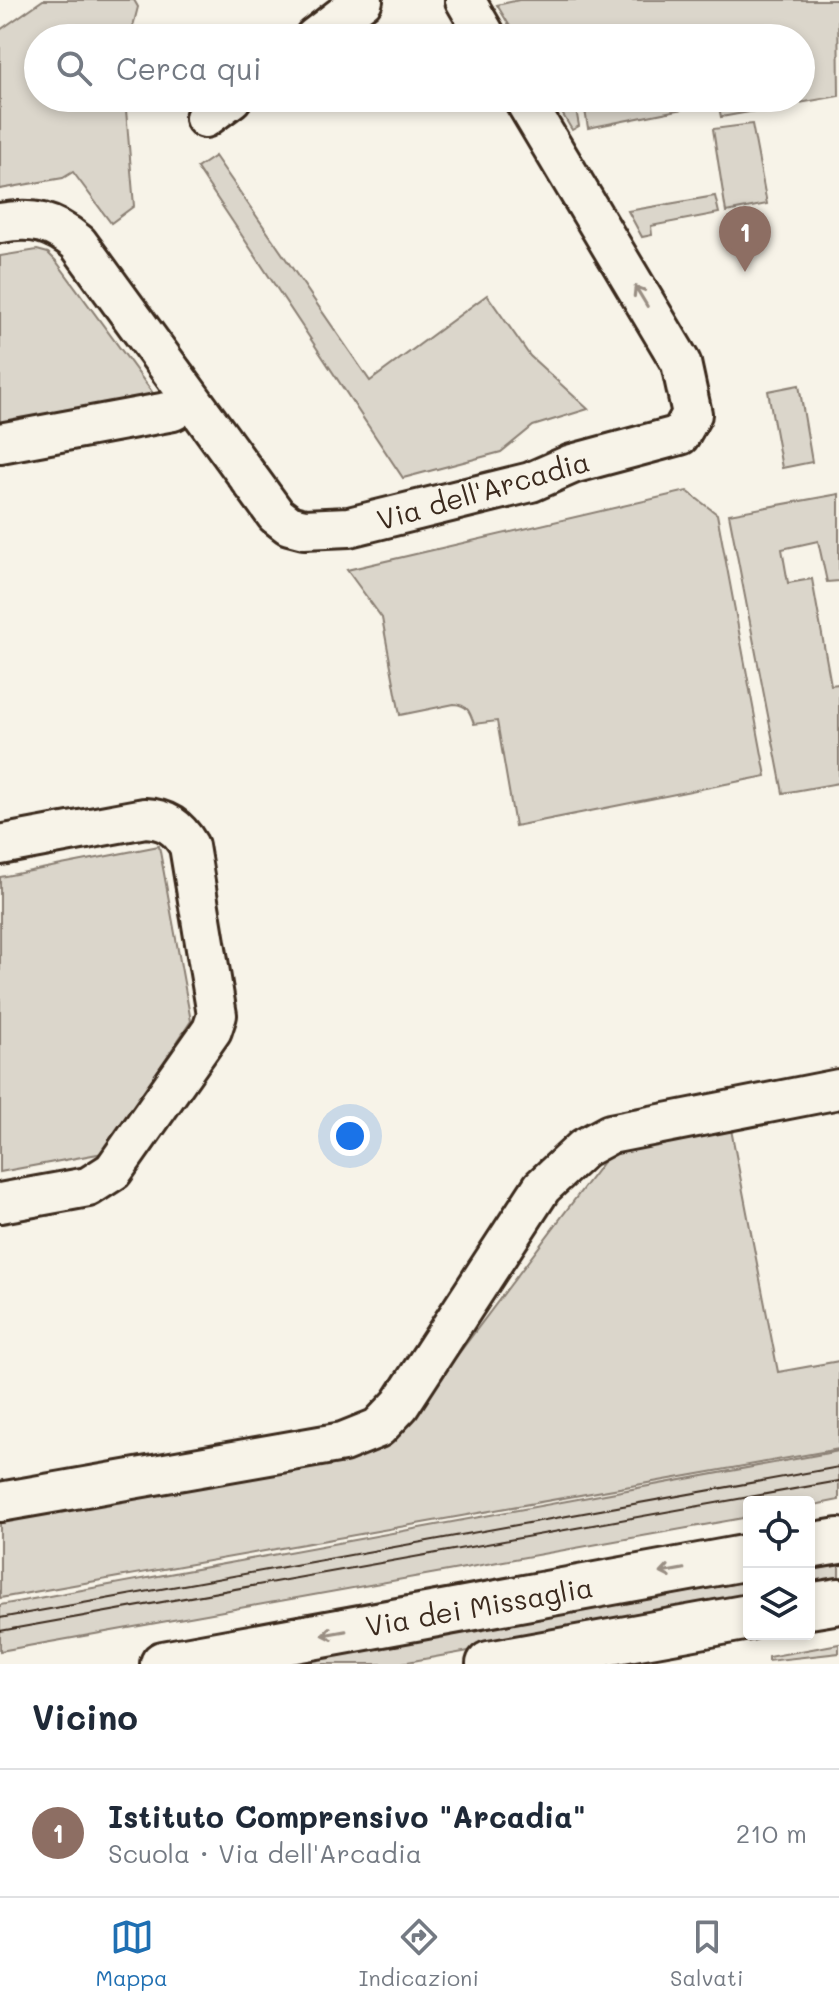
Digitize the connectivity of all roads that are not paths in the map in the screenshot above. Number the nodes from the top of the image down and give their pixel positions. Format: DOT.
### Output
graph roads {
  1 [pos="363,0"];
  2 [pos="465,0"];
  3 [pos="332,24"];
  4 [pos="479,24"];
  5 [pos="531,112"];
  6 [pos="0,223"];
  7 [pos="191,399"];
  8 [pos="0,443"];
  9 [pos="0,845"];
  10 [pos="839,1089"];
  11 [pos="0,1203"];
  12 [pos="0,1502"];
  13 [pos="839,1541"];
  14 [pos="815,1545"];
  15 [pos="743,1558"];
  16 [pos="839,1601"];
  17 [pos="815,1605"];
  18 [pos="743,1618"];
  19 [pos="163,1664"];
  20 [pos="489,1664"];
  1 -- 3 [label="street"];
  2 -- 4 [label="street"];
  7 -- 5 [label="street, Via dell'Arcadia, one-way"];
  6 -- 7 [label="street, Via dell'Arcadia"];
  7 -- 8 [label="street"];
  9 -- 11 [label="street"];
  10 -- 12 [label="street"];
  13 -- 14 [label="main road"];
  15 -- 19 [label="main road, Via dei Missaglia, one-way"];
  16 -- 17 [label="main road"];
  18 -- 20 [label="main road, Via dei Missaglia"];
}
